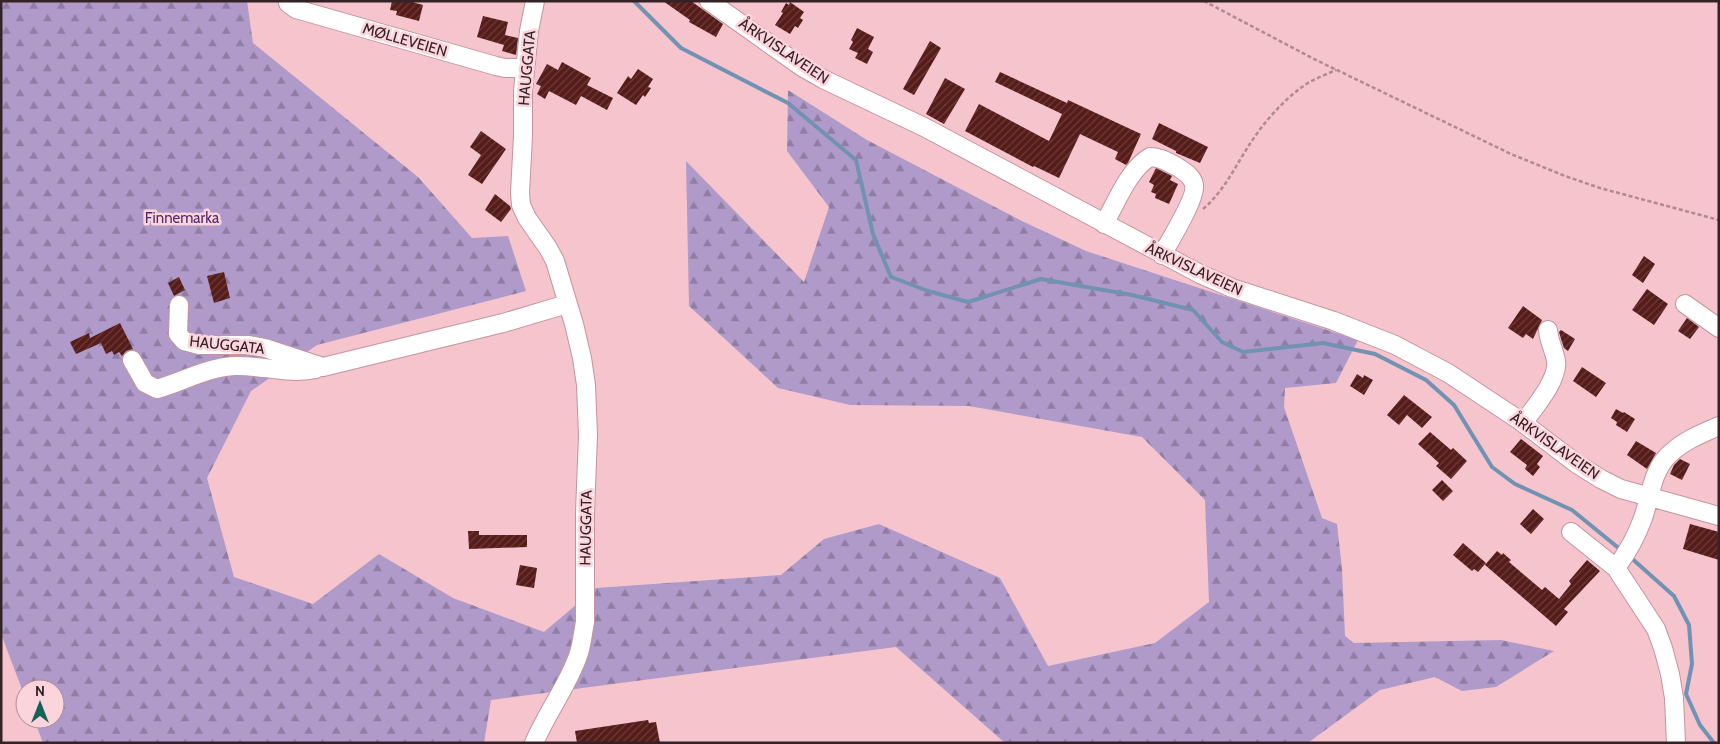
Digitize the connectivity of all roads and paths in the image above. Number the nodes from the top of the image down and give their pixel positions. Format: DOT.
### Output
graph roads {
  1 [pos="535,1"];
  2 [pos="710,1"];
  3 [pos="1204,1"];
  4 [pos="288,3"];
  5 [pos="525,68"];
  6 [pos="1336,70"];
  7 [pos="1197,214"];
  8 [pos="1719,220"];
  9 [pos="1104,224"];
  10 [pos="1162,255"];
  11 [pos="567,304"];
  12 [pos="1685,304"];
  13 [pos="179,305"];
  14 [pos="1719,328"];
  15 [pos="1548,330"];
  16 [pos="132,360"];
  17 [pos="324,367"];
  18 [pos="1523,423"];
  19 [pos="1719,426"];
  20 [pos="1649,498"];
  21 [pos="1719,516"];
  22 [pos="1571,532"];
  23 [pos="1622,559"];
  24 [pos="534,743"];
  25 [pos="1676,743"];
  1 -- 5 [label="street, HAUGGATA"];
  2 -- 9 [label="street, ÅRKVISLAVEIEN"];
  3 -- 6 [label="path"];
  4 -- 5 [label="street, MØLLEVEIEN"];
  5 -- 11 [label="street, HAUGGATA"];
  6 -- 7 [label="path"];
  6 -- 8 [label="path"];
  9 -- 10 [label="street, ÅRKVISLAVEIEN"];
  9 -- 10 [label="street"];
  10 -- 18 [label="street, ÅRKVISLAVEIEN"];
  11 -- 17 [label="street"];
  11 -- 24 [label="street, HAUGGATA"];
  12 -- 14 [label="street"];
  13 -- 17 [label="street, HAUGGATA"];
  15 -- 18 [label="street"];
  16 -- 17 [label="street"];
  18 -- 20 [label="street, ÅRKVISLAVEIEN"];
  19 -- 20 [label="street"];
  20 -- 21 [label="street, ÅRKVISLAVEIEN"];
  20 -- 23 [label="street"];
  22 -- 23 [label="street"];
  23 -- 25 [label="street"];
}
